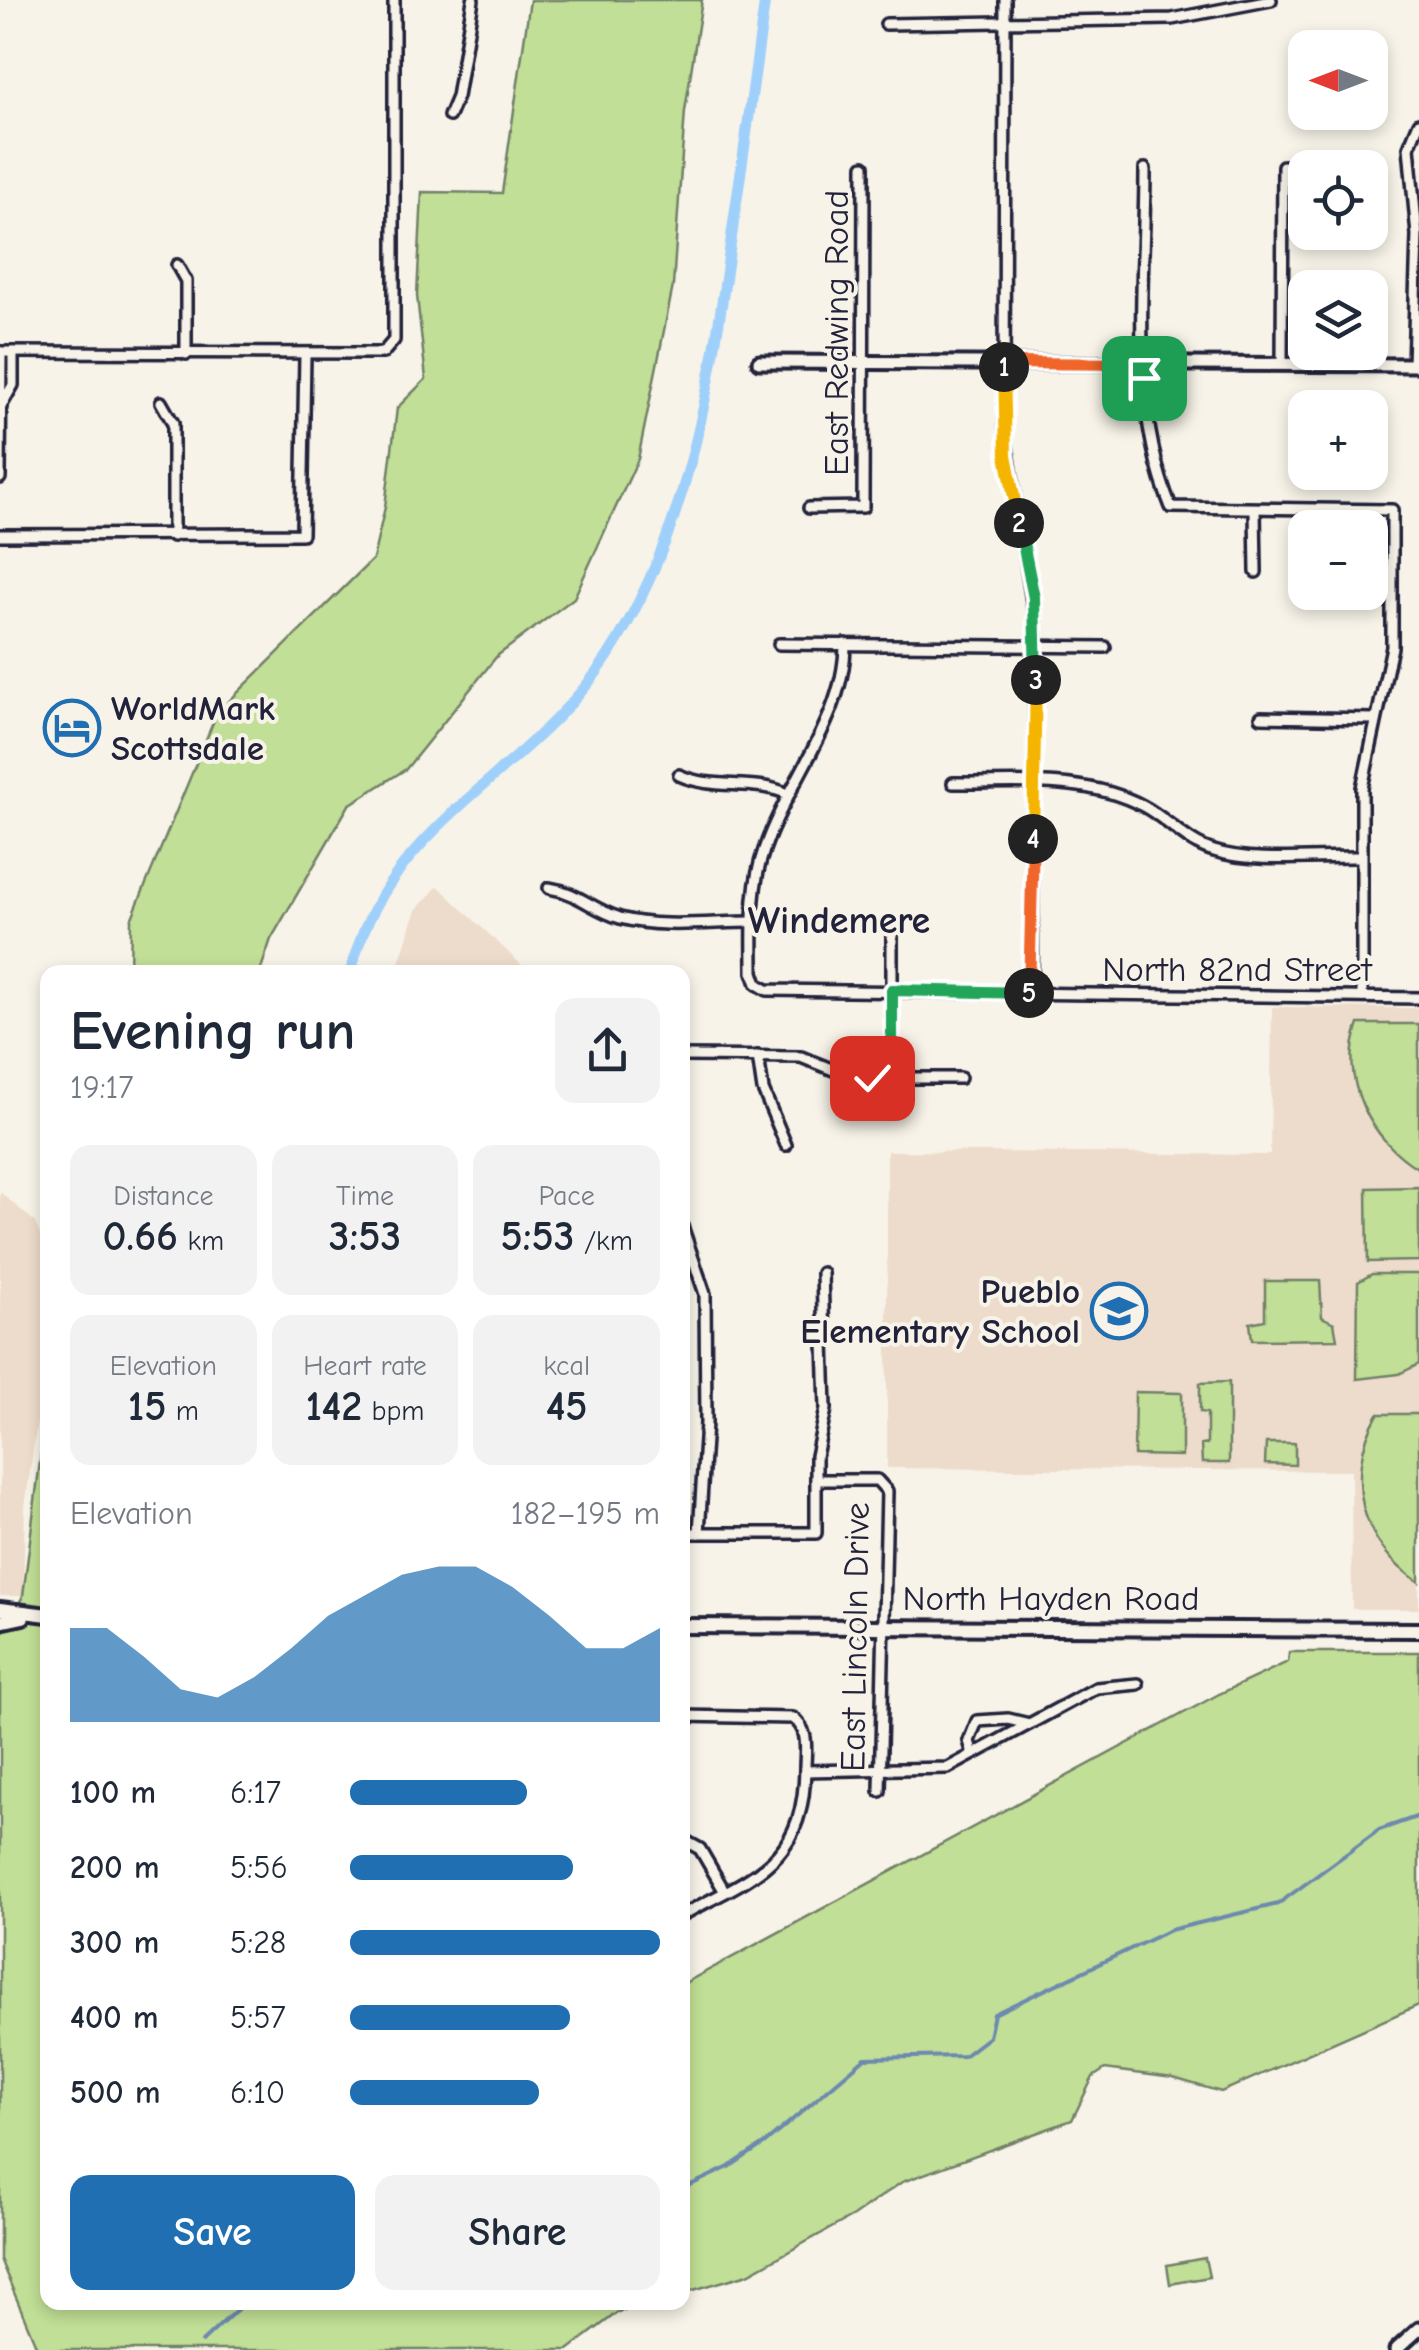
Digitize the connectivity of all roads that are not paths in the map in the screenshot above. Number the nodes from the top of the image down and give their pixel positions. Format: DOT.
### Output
graph roads {
  1 [pos="394,0"];
  2 [pos="473,0"];
  3 [pos="1005,0"];
  4 [pos="1264,1"];
  5 [pos="1005,20"];
  6 [pos="886,24"];
  7 [pos="449,116"];
  8 [pos="1419,123"];
  9 [pos="864,166"];
  10 [pos="1283,166"];
  11 [pos="1146,169"];
  12 [pos="177,265"];
  13 [pos="1,352"];
  14 [pos="14,352"];
  15 [pos="186,354"];
  16 [pos="305,355"];
  17 [pos="759,362"];
  18 [pos="862,363"];
  19 [pos="1004,363"];
  20 [pos="1144,364"];
  21 [pos="1282,364"];
  22 [pos="1416,365"];
  23 [pos="161,402"];
  24 [pos="1,406"];
  25 [pos="0,478"];
  26 [pos="809,508"];
  27 [pos="1255,508"];
  28 [pos="0,535"];
  29 [pos="173,536"];
  30 [pos="1256,572"];
  31 [pos="779,644"];
  32 [pos="845,644"];
  33 [pos="1036,646"];
  34 [pos="1105,647"];
  35 [pos="1261,717"];
  36 [pos="1374,719"];
  37 [pos="678,775"];
  38 [pos="952,783"];
  39 [pos="1034,784"];
  40 [pos="788,794"];
  41 [pos="1361,856"];
  42 [pos="549,888"];
  43 [pos="753,922"];
  44 [pos="892,930"];
  45 [pos="892,990"];
  46 [pos="1032,994"];
  47 [pos="1362,997"];
  48 [pos="1419,998"];
  49 [pos="690,1056"];
  50 [pos="758,1056"];
  51 [pos="892,1078"];
  52 [pos="960,1078"];
  53 [pos="786,1145"];
  54 [pos="690,1251"];
  55 [pos="822,1273"];
  56 [pos="816,1480"];
  57 [pos="690,1533"];
  58 [pos="699,1533"];
  59 [pos="0,1609"];
  60 [pos="30,1615"];
  61 [pos="40,1615"];
  62 [pos="0,1622"];
  63 [pos="690,1626"];
  64 [pos="885,1628"];
  65 [pos="1419,1630"];
  66 [pos="1138,1684"];
  67 [pos="690,1716"];
  68 [pos="1029,1724"];
  69 [pos="974,1754"];
  70 [pos="805,1771"];
  71 [pos="882,1771"];
  72 [pos="880,1791"];
  73 [pos="690,1843"];
  74 [pos="725,1892"];
  75 [pos="690,1911"];
  76 [pos="1419,2329"];
  77 [pos="1396,2350"];
  1 -- 16 [label="street"];
  2 -- 7 [label="street"];
  3 -- 5 [label="street"];
  4 -- 5 [label="street"];
  5 -- 6 [label="street"];
  5 -- 19 [label="street"];
  8 -- 22 [label="street"];
  9 -- 18 [label="street, East Redwing Road"];
  10 -- 21 [label="street"];
  11 -- 20 [label="street"];
  12 -- 15 [label="street"];
  13 -- 14 [label="street"];
  13 -- 24 [label="street"];
  14 -- 15 [label="street"];
  14 -- 24 [label="street"];
  15 -- 16 [label="street"];
  16 -- 29 [label="street"];
  17 -- 18 [label="street"];
  18 -- 19 [label="street"];
  18 -- 26 [label="street, East Redwing Road"];
  19 -- 20 [label="street"];
  19 -- 33 [label="street"];
  20 -- 21 [label="street"];
  20 -- 27 [label="street"];
  21 -- 22 [label="street"];
  23 -- 29 [label="street"];
  24 -- 25 [label="street"];
  27 -- 30 [label="street"];
  27 -- 36 [label="street"];
  28 -- 29 [label="street"];
  31 -- 32 [label="street"];
  32 -- 33 [label="street"];
  32 -- 40 [label="street"];
  33 -- 34 [label="street"];
  33 -- 39 [label="street"];
  35 -- 36 [label="street"];
  36 -- 41 [label="street"];
  37 -- 40 [label="street"];
  38 -- 39 [label="street"];
  39 -- 41 [label="street"];
  39 -- 46 [label="street"];
  40 -- 43 [label="street"];
  41 -- 47 [label="street"];
  42 -- 43 [label="street"];
  43 -- 45 [label="street, North 82nd Street"];
  44 -- 45 [label="street"];
  45 -- 46 [label="street, North 82nd Street"];
  45 -- 51 [label="street"];
  46 -- 47 [label="street, North 82nd Street"];
  47 -- 48 [label="street, North 82nd Street"];
  49 -- 50 [label="street"];
  50 -- 51 [label="street"];
  50 -- 53 [label="street"];
  51 -- 52 [label="street"];
  54 -- 58 [label="street"];
  55 -- 56 [label="street"];
  56 -- 58 [label="street"];
  56 -- 64 [label="street, East Lincoln Drive"];
  57 -- 58 [label="street"];
  59 -- 60 [label="main road"];
  60 -- 61 [label="main road"];
  60 -- 62 [label="main road"];
  63 -- 64 [label="main road, North Hayden Road"];
  64 -- 65 [label="main road, North Hayden Road"];
  64 -- 71 [label="street, East Lincoln Drive"];
  66 -- 68 [label="street"];
  67 -- 70 [label="street"];
  68 -- 69 [label="street"];
  68 -- 69 [label="street"];
  69 -- 71 [label="street"];
  70 -- 71 [label="street"];
  70 -- 74 [label="street"];
  71 -- 72 [label="street, East Lincoln Drive"];
  73 -- 74 [label="street"];
  74 -- 75 [label="street"];
  76 -- 77 [label="street"];
}
